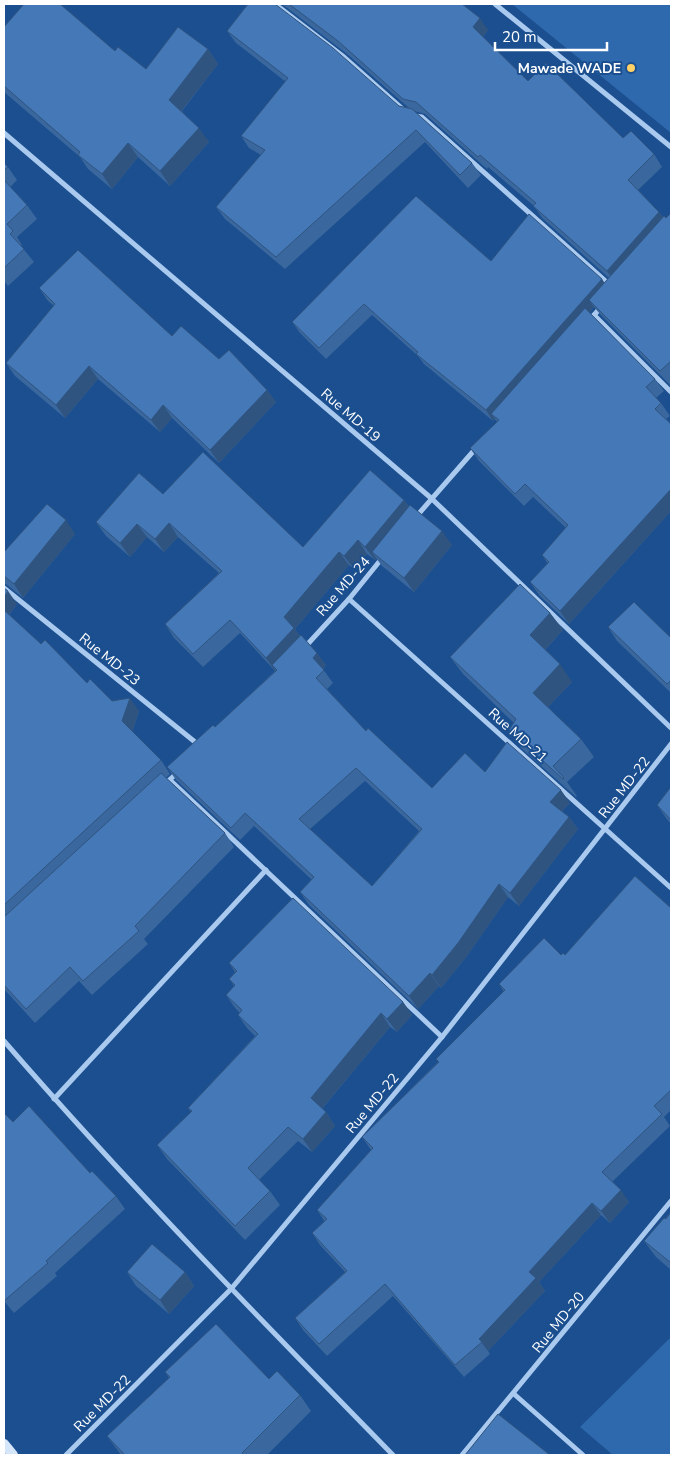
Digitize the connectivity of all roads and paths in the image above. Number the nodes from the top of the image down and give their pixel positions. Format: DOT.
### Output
graph roads {
  1 [pos="275,4"];
  2 [pos="495,4"];
  3 [pos="4,133"];
  4 [pos="671,147"];
  5 [pos="616,290"];
  6 [pos="605,302"];
  7 [pos="594,315"];
  8 [pos="588,322"];
  9 [pos="671,392"];
  10 [pos="483,440"];
  11 [pos="431,498"];
  12 [pos="412,521"];
  13 [pos="387,552"];
  14 [pos="4,588"];
  15 [pos="349,599"];
  16 [pos="303,649"];
  17 [pos="671,728"];
  18 [pos="209,742"];
  19 [pos="671,744"];
  20 [pos="203,748"];
  21 [pos="196,755"];
  22 [pos="183,768"];
  23 [pos="170,780"];
  24 [pos="162,787"];
  25 [pos="606,829"];
  26 [pos="266,870"];
  27 [pos="671,888"];
  28 [pos="442,1037"];
  29 [pos="4,1040"];
  30 [pos="54,1099"];
  31 [pos="671,1201"];
  32 [pos="232,1289"];
  33 [pos="514,1394"];
  34 [pos="4,1444"];
  35 [pos="13,1455"];
  36 [pos="66,1455"];
  37 [pos="393,1455"];
  38 [pos="462,1455"];
  39 [pos="583,1455"];
  1 -- 5 [label="street"];
  2 -- 4 [label="street"];
  3 -- 11 [label="street, Rue MD-19"];
  6 -- 7 [label="street"];
  7 -- 8 [label="street"];
  7 -- 9 [label="street"];
  10 -- 11 [label="street"];
  11 -- 12 [label="street"];
  11 -- 17 [label="street, Rue MD-19"];
  13 -- 15 [label="street, Rue MD-24"];
  14 -- 20 [label="street, Rue MD-23"];
  15 -- 16 [label="street, Rue MD-24"];
  15 -- 25 [label="street, Rue MD-21"];
  18 -- 20 [label="street"];
  19 -- 25 [label="street, Rue MD-22"];
  20 -- 21 [label="street"];
  22 -- 23 [label="street"];
  23 -- 24 [label="street"];
  23 -- 26 [label="street"];
  25 -- 27 [label="street, Rue MD-21"];
  25 -- 28 [label="street, Rue MD-22"];
  26 -- 28 [label="street"];
  26 -- 30 [label="street"];
  28 -- 32 [label="street, Rue MD-22"];
  29 -- 30 [label="street"];
  30 -- 32 [label="street"];
  31 -- 33 [label="street, Rue MD-20"];
  32 -- 36 [label="street, Rue MD-22"];
  32 -- 37 [label="street"];
  33 -- 38 [label="street, Rue MD-20"];
  33 -- 39 [label="street"];
  34 -- 35 [label="street"];
}
